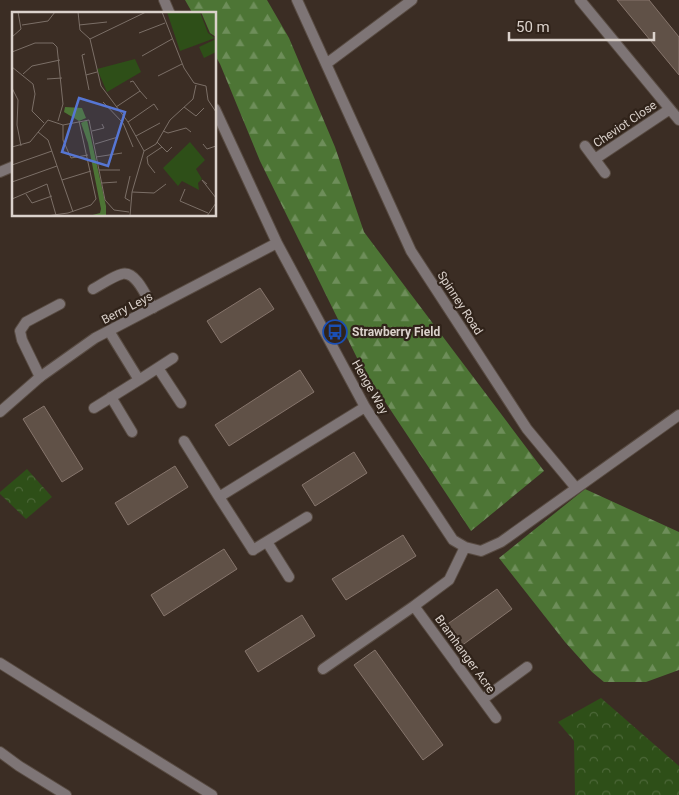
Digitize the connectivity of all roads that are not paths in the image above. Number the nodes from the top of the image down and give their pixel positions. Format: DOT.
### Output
graph roads {
  1 [pos="164,0"];
  2 [pos="297,0"];
  3 [pos="412,0"];
  4 [pos="580,0"];
  5 [pos="169,12"];
  6 [pos="326,64"];
  7 [pos="670,108"];
  8 [pos="216,111"];
  9 [pos="679,120"];
  10 [pos="585,146"];
  11 [pos="595,159"];
  12 [pos="12,167"];
  13 [pos="0,172"];
  14 [pos="604,173"];
  15 [pos="277,244"];
  16 [pos="93,289"];
  17 [pos="60,304"];
  18 [pos="152,308"];
  19 [pos="109,331"];
  20 [pos="173,358"];
  21 [pos="158,368"];
  22 [pos="40,377"];
  23 [pos="139,380"];
  24 [pos="111,397"];
  25 [pos="181,403"];
  26 [pos="365,407"];
  27 [pos="94,408"];
  28 [pos="0,412"];
  29 [pos="679,415"];
  30 [pos="132,432"];
  31 [pos="184,440"];
  32 [pos="576,488"];
  33 [pos="219,497"];
  34 [pos="307,517"];
  35 [pos="267,542"];
  36 [pos="465,547"];
  37 [pos="289,577"];
  38 [pos="414,606"];
  39 [pos="0,663"];
  40 [pos="527,667"];
  41 [pos="323,669"];
  42 [pos="483,699"];
  43 [pos="496,718"];
  44 [pos="0,752"];
  45 [pos="66,795"];
  46 [pos="212,795"];
  1 -- 5 [label="street"];
  2 -- 6 [label="street, Spinney Road"];
  3 -- 6 [label="street"];
  4 -- 7 [label="street"];
  6 -- 32 [label="street, Spinney Road"];
  7 -- 9 [label="street"];
  7 -- 11 [label="street, Cheviot Close"];
  8 -- 15 [label="street, Henge Way"];
  10 -- 11 [label="street"];
  11 -- 14 [label="street"];
  12 -- 13 [label="street"];
  15 -- 18 [label="street, Berry Leys"];
  15 -- 26 [label="street, Henge Way"];
  16 -- 18 [label="street"];
  17 -- 22 [label="street"];
  18 -- 19 [label="street, Berry Leys"];
  19 -- 22 [label="street, Berry Leys"];
  19 -- 23 [label="street"];
  20 -- 21 [label="street"];
  21 -- 23 [label="street"];
  21 -- 25 [label="street"];
  22 -- 28 [label="street, Berry Leys"];
  23 -- 24 [label="street"];
  24 -- 27 [label="street"];
  24 -- 30 [label="street"];
  26 -- 33 [label="street"];
  26 -- 36 [label="street, Henge Way"];
  29 -- 32 [label="street"];
  31 -- 33 [label="street"];
  32 -- 36 [label="street"];
  33 -- 35 [label="street"];
  34 -- 35 [label="street"];
  35 -- 37 [label="street"];
  36 -- 38 [label="street"];
  38 -- 41 [label="street"];
  38 -- 42 [label="street, Bramhanger Acre"];
  39 -- 46 [label="street"];
  40 -- 42 [label="street"];
  42 -- 43 [label="street, Bramhanger Acre"];
  44 -- 45 [label="street"];
}
